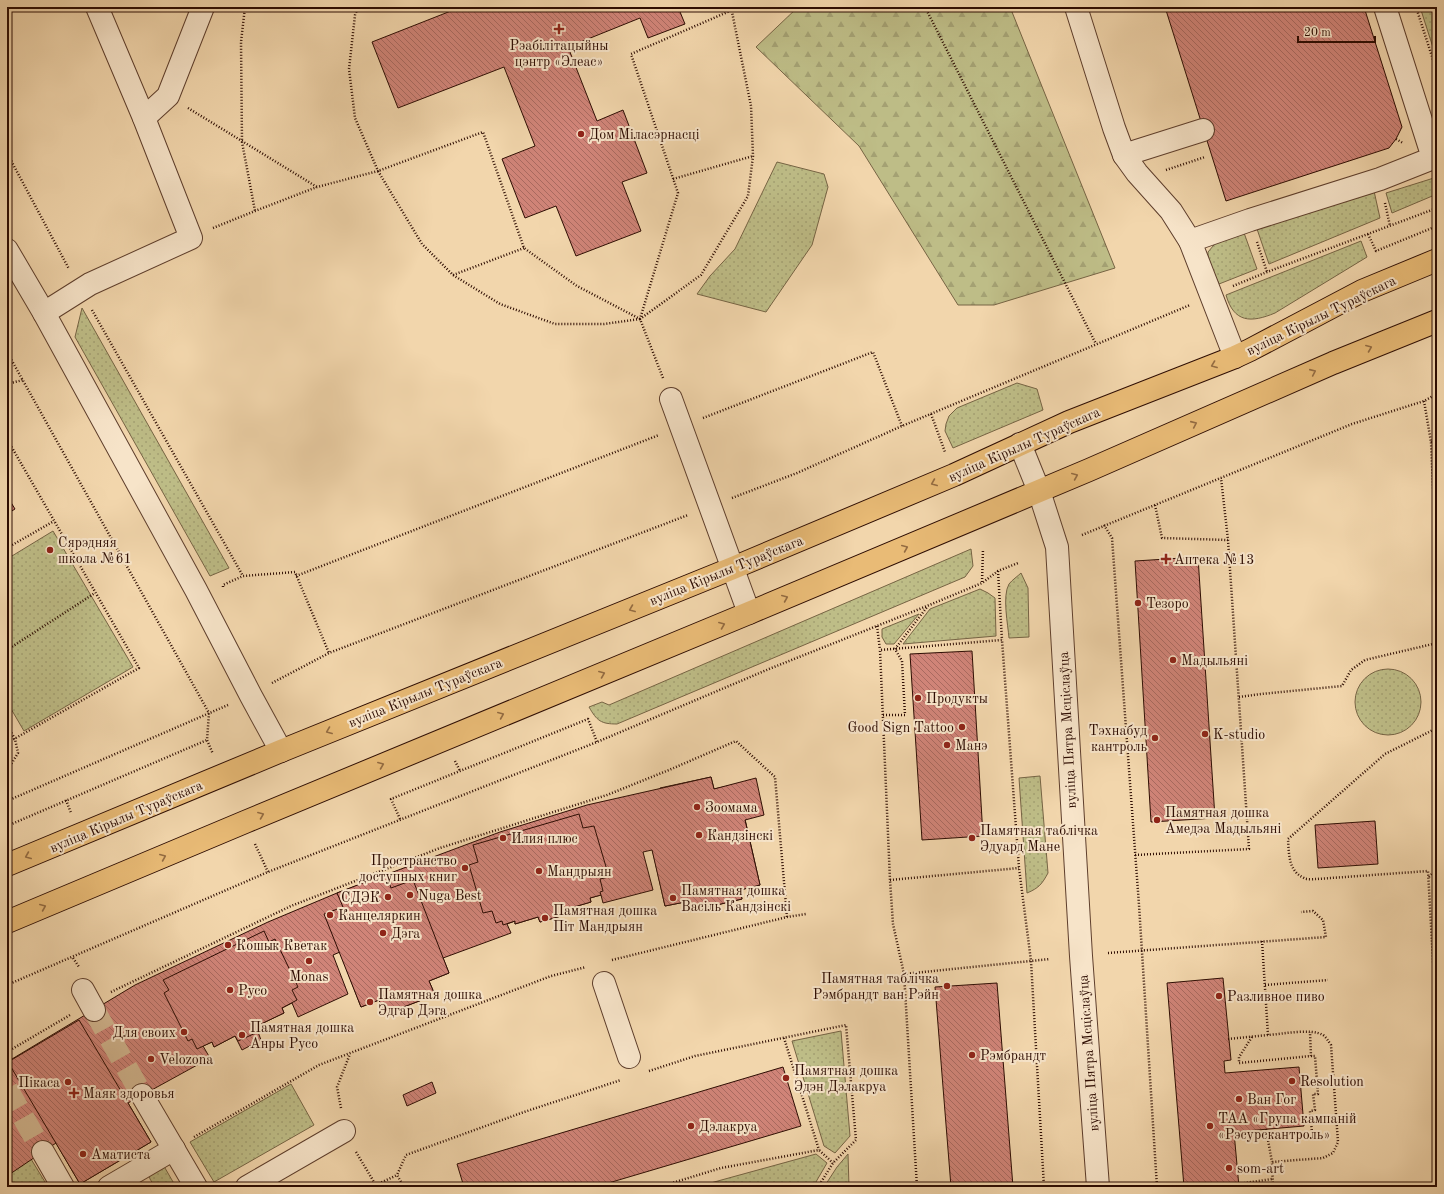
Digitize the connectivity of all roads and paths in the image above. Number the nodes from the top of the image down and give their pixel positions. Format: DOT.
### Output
graph roads {
  1 [pos="98,7"];
  2 [pos="204,7"];
  3 [pos="245,7"];
  4 [pos="358,7"];
  5 [pos="739,7"];
  6 [pos="925,7"];
  7 [pos="1076,7"];
  8 [pos="1385,7"];
  9 [pos="1416,7"];
  10 [pos="732,8"];
  11 [pos="1437,72"];
  12 [pos="168,96"];
  13 [pos="144,118"];
  14 [pos="1203,130"];
  15 [pos="1396,139"];
  16 [pos="242,142"];
  17 [pos="1403,144"];
  18 [pos="7,153"];
  19 [pos="1124,155"];
  20 [pos="1212,155"];
  21 [pos="754,156"];
  22 [pos="1165,170"];
  23 [pos="378,171"];
  24 [pos="673,179"];
  25 [pos="317,187"];
  26 [pos="1437,208"];
  27 [pos="255,211"];
  28 [pos="1437,226"];
  29 [pos="1368,233"];
  30 [pos="191,238"];
  31 [pos="1190,241"];
  32 [pos="524,248"];
  33 [pos="7,250"];
  34 [pos="1437,260"];
  35 [pos="453,275"];
  36 [pos="80,290"];
  37 [pos="1212,295"];
  38 [pos="44,313"];
  39 [pos="640,319"];
  40 [pos="1437,321"];
  41 [pos="1096,344"];
  42 [pos="7,352"];
  43 [pos="1235,357"];
  44 [pos="23,380"];
  45 [pos="7,384"];
  46 [pos="1437,394"];
  47 [pos="671,399"];
  48 [pos="1424,401"];
  49 [pos="931,414"];
  50 [pos="681,426"];
  51 [pos="902,426"];
  52 [pos="7,439"];
  53 [pos="1437,439"];
  54 [pos="1431,442"];
  55 [pos="1020,444"];
  56 [pos="945,452"];
  57 [pos="1221,478"];
  58 [pos="1039,491"];
  59 [pos="1155,505"];
  60 [pos="711,506"];
  61 [pos="54,521"];
  62 [pos="1104,525"];
  63 [pos="1082,535"];
  64 [pos="1437,537"];
  65 [pos="1228,540"];
  66 [pos="7,548"];
  67 [pos="983,549"];
  68 [pos="1018,563"];
  69 [pos="733,568"];
  70 [pos="998,571"];
  71 [pos="296,576"];
  72 [pos="982,583"];
  73 [pos="96,593"];
  74 [pos="927,606"];
  75 [pos="749,614"];
  76 [pos="878,626"];
  77 [pos="1002,640"];
  78 [pos="1437,643"];
  79 [pos="895,649"];
  80 [pos="7,650"];
  81 [pos="880,650"];
  82 [pos="329,653"];
  83 [pos="251,696"];
  84 [pos="1239,697"];
  85 [pos="209,713"];
  86 [pos="883,715"];
  87 [pos="7,725"];
  88 [pos="1437,728"];
  89 [pos="15,739"];
  90 [pos="207,740"];
  91 [pos="597,742"];
  92 [pos="7,743"];
  93 [pos="281,751"];
  94 [pos="213,755"];
  95 [pos="7,771"];
  96 [pos="7,802"];
  97 [pos="400,819"];
  98 [pos="7,826"];
  99 [pos="254,842"];
  100 [pos="1135,855"];
  101 [pos="7,865"];
  102 [pos="1020,868"];
  103 [pos="1437,868"];
  104 [pos="268,872"];
  105 [pos="1428,877"];
  106 [pos="890,880"];
  107 [pos="1301,912"];
  108 [pos="806,914"];
  109 [pos="787,917"];
  110 [pos="7,922"];
  111 [pos="1262,942"];
  112 [pos="1142,950"];
  113 [pos="1108,953"];
  114 [pos="1050,959"];
  115 [pos="1031,961"];
  116 [pos="590,966"];
  117 [pos="605,972"];
  118 [pos="904,974"];
  119 [pos="1328,980"];
  120 [pos="7,985"];
  121 [pos="1265,985"];
  122 [pos="1436,998"];
  123 [pos="1310,1032"];
  124 [pos="1437,1033"];
  125 [pos="1268,1035"];
  126 [pos="1252,1037"];
  127 [pos="784,1038"];
  128 [pos="1228,1039"];
  129 [pos="7,1052"];
  130 [pos="350,1053"];
  131 [pos="1311,1056"];
  132 [pos="634,1069"];
  133 [pos="142,1095"];
  134 [pos="1266,1129"];
  135 [pos="344,1131"];
  136 [pos="1268,1137"];
  137 [pos="174,1149"];
  138 [pos="819,1150"];
  139 [pos="42,1152"];
  140 [pos="1272,1162"];
  141 [pos="833,1163"];
  142 [pos="397,1175"];
  143 [pos="1272,1179"];
  144 [pos="1238,1184"];
  145 [pos="376,1186"];
  146 [pos="63,1187"];
  147 [pos="109,1187"];
  148 [pos="196,1187"];
  149 [pos="247,1187"];
  150 [pos="404,1187"];
  151 [pos="659,1187"];
  152 [pos="818,1187"];
  153 [pos="917,1187"];
  154 [pos="1044,1187"];
  155 [pos="1098,1187"];
  156 [pos="1157,1187"];
  157 [pos="1273,1187"];
  1 -- 13 [label="street"];
  2 -- 12 [label="street"];
  3 -- 16 [label="path"];
  4 -- 23 [label="path"];
  5 -- 10 [label="path"];
  6 -- 41 [label="path"];
  7 -- 19 [label="street"];
  8 -- 31 [label="street"];
  9 -- 11 [label="path"];
  10 -- 21 [label="path"];
  10 -- 24 [label="path"];
  12 -- 13 [label="street"];
  12 -- 16 [label="path"];
  13 -- 30 [label="street"];
  14 -- 19 [label="street"];
  15 -- 17 [label="path"];
  16 -- 25 [label="path"];
  16 -- 27 [label="path"];
  18 -- 36 [label="path"];
  19 -- 31 [label="street"];
  20 -- 22 [label="path"];
  21 -- 24 [label="path"];
  21 -- 39 [label="path"];
  23 -- 25 [label="path"];
  23 -- 32 [label="path"];
  23 -- 35 [label="path"];
  24 -- 39 [label="path"];
  25 -- 27 [label="path"];
  26 -- 29 [label="path"];
  27 -- 30 [label="path"];
  28 -- 29 [label="path"];
  29 -- 37 [label="path"];
  30 -- 36 [label="street"];
  31 -- 37 [label="street"];
  32 -- 35 [label="path"];
  32 -- 39 [label="path"];
  33 -- 38 [label="street"];
  34 -- 43 [label="main road, вуліца Кірылы Тураўскага"];
  35 -- 39 [label="path"];
  36 -- 38 [label="street"];
  36 -- 71 [label="path"];
  37 -- 41 [label="path"];
  37 -- 43 [label="street"];
  38 -- 83 [label="street"];
  39 -- 47 [label="path"];
  58 -- 40 [label="main road, one-way"];
  41 -- 49 [label="path"];
  42 -- 44 [label="path"];
  43 -- 55 [label="main road, вуліца Кірылы Тураўскага, one-way"];
  44 -- 45 [label="path"];
  44 -- 85 [label="path"];
  46 -- 48 [label="path"];
  47 -- 50 [label="street"];
  48 -- 54 [label="path"];
  48 -- 57 [label="path"];
  49 -- 51 [label="path"];
  49 -- 56 [label="path"];
  50 -- 51 [label="path"];
  50 -- 60 [label="street"];
  50 -- 71 [label="path"];
  51 -- 60 [label="path"];
  52 -- 61 [label="path"];
  53 -- 54 [label="path"];
  54 -- 64 [label="path"];
  55 -- 58 [label="street, вуліца Пятра Мсціслаўца"];
  55 -- 69 [label="main road, вуліца Кірылы Тураўскага, one-way"];
  57 -- 59 [label="path"];
  57 -- 65 [label="path"];
  75 -- 58 [label="main road, one-way"];
  58 -- 155 [label="street, вуліца Пятра Мсціслаўца"];
  59 -- 62 [label="path"];
  59 -- 65 [label="path"];
  60 -- 69 [label="street"];
  60 -- 82 [label="path"];
  61 -- 66 [label="path"];
  61 -- 73 [label="path"];
  62 -- 63 [label="path"];
  62 -- 100 [label="path"];
  65 -- 84 [label="path"];
  67 -- 72 [label="path"];
  68 -- 70 [label="path"];
  69 -- 75 [label="street"];
  69 -- 93 [label="main road, вуліца Кірылы Тураўскага, one-way"];
  70 -- 72 [label="path"];
  70 -- 77 [label="path"];
  71 -- 82 [label="path"];
  72 -- 74 [label="path"];
  73 -- 80 [label="path"];
  73 -- 89 [label="path"];
  74 -- 76 [label="path"];
  74 -- 79 [label="path"];
  110 -- 75 [label="main road, one-way"];
  76 -- 81 [label="path"];
  76 -- 91 [label="path"];
  77 -- 79 [label="path"];
  77 -- 102 [label="path"];
  78 -- 84 [label="path"];
  79 -- 81 [label="path"];
  79 -- 86 [label="path"];
  81 -- 86 [label="path"];
  82 -- 83 [label="path"];
  83 -- 85 [label="path"];
  83 -- 93 [label="street"];
  84 -- 100 [label="path"];
  85 -- 90 [label="path"];
  85 -- 96 [label="path"];
  86 -- 106 [label="path"];
  87 -- 89 [label="path"];
  88 -- 105 [label="path"];
  89 -- 92 [label="path"];
  89 -- 95 [label="path"];
  90 -- 94 [label="path"];
  90 -- 98 [label="path"];
  91 -- 97 [label="path"];
  91 -- 97 [label="path"];
  93 -- 101 [label="main road, вуліца Кірылы Тураўскага, one-way"];
  97 -- 104 [label="path"];
  99 -- 104 [label="path"];
  100 -- 112 [label="path"];
  102 -- 106 [label="path"];
  102 -- 115 [label="path"];
  103 -- 105 [label="path"];
  104 -- 120 [label="path"];
  105 -- 122 [label="path"];
  106 -- 118 [label="path"];
  107 -- 111 [label="path"];
  108 -- 109 [label="path"];
  109 -- 117 [label="path"];
  109 -- 129 [label="path"];
  111 -- 112 [label="path"];
  111 -- 121 [label="path"];
  112 -- 113 [label="path"];
  112 -- 156 [label="path"];
  114 -- 115 [label="path"];
  115 -- 118 [label="path"];
  115 -- 154 [label="path"];
  116 -- 130 [label="path"];
  117 -- 132 [label="street"];
  118 -- 153 [label="path"];
  119 -- 121 [label="path"];
  121 -- 125 [label="path"];
  122 -- 124 [label="path"];
  123 -- 125 [label="path"];
  123 -- 131 [label="path"];
  123 -- 140 [label="path"];
  125 -- 126 [label="path"];
  126 -- 128 [label="path"];
  126 -- 131 [label="path"];
  127 -- 132 [label="path"];
  127 -- 138 [label="path"];
  127 -- 141 [label="path"];
  130 -- 135 [label="path"];
  130 -- 137 [label="path"];
  131 -- 136 [label="path"];
  132 -- 142 [label="path"];
  133 -- 137 [label="street"];
  134 -- 136 [label="path"];
  135 -- 145 [label="path"];
  135 -- 149 [label="street"];
  136 -- 140 [label="path"];
  137 -- 147 [label="street"];
  137 -- 148 [label="street"];
  138 -- 141 [label="path"];
  138 -- 151 [label="path"];
  139 -- 146 [label="street"];
  140 -- 143 [label="path"];
  141 -- 152 [label="path"];
  142 -- 145 [label="path"];
  142 -- 150 [label="path"];
  143 -- 144 [label="path"];
  143 -- 157 [label="path"];
}
